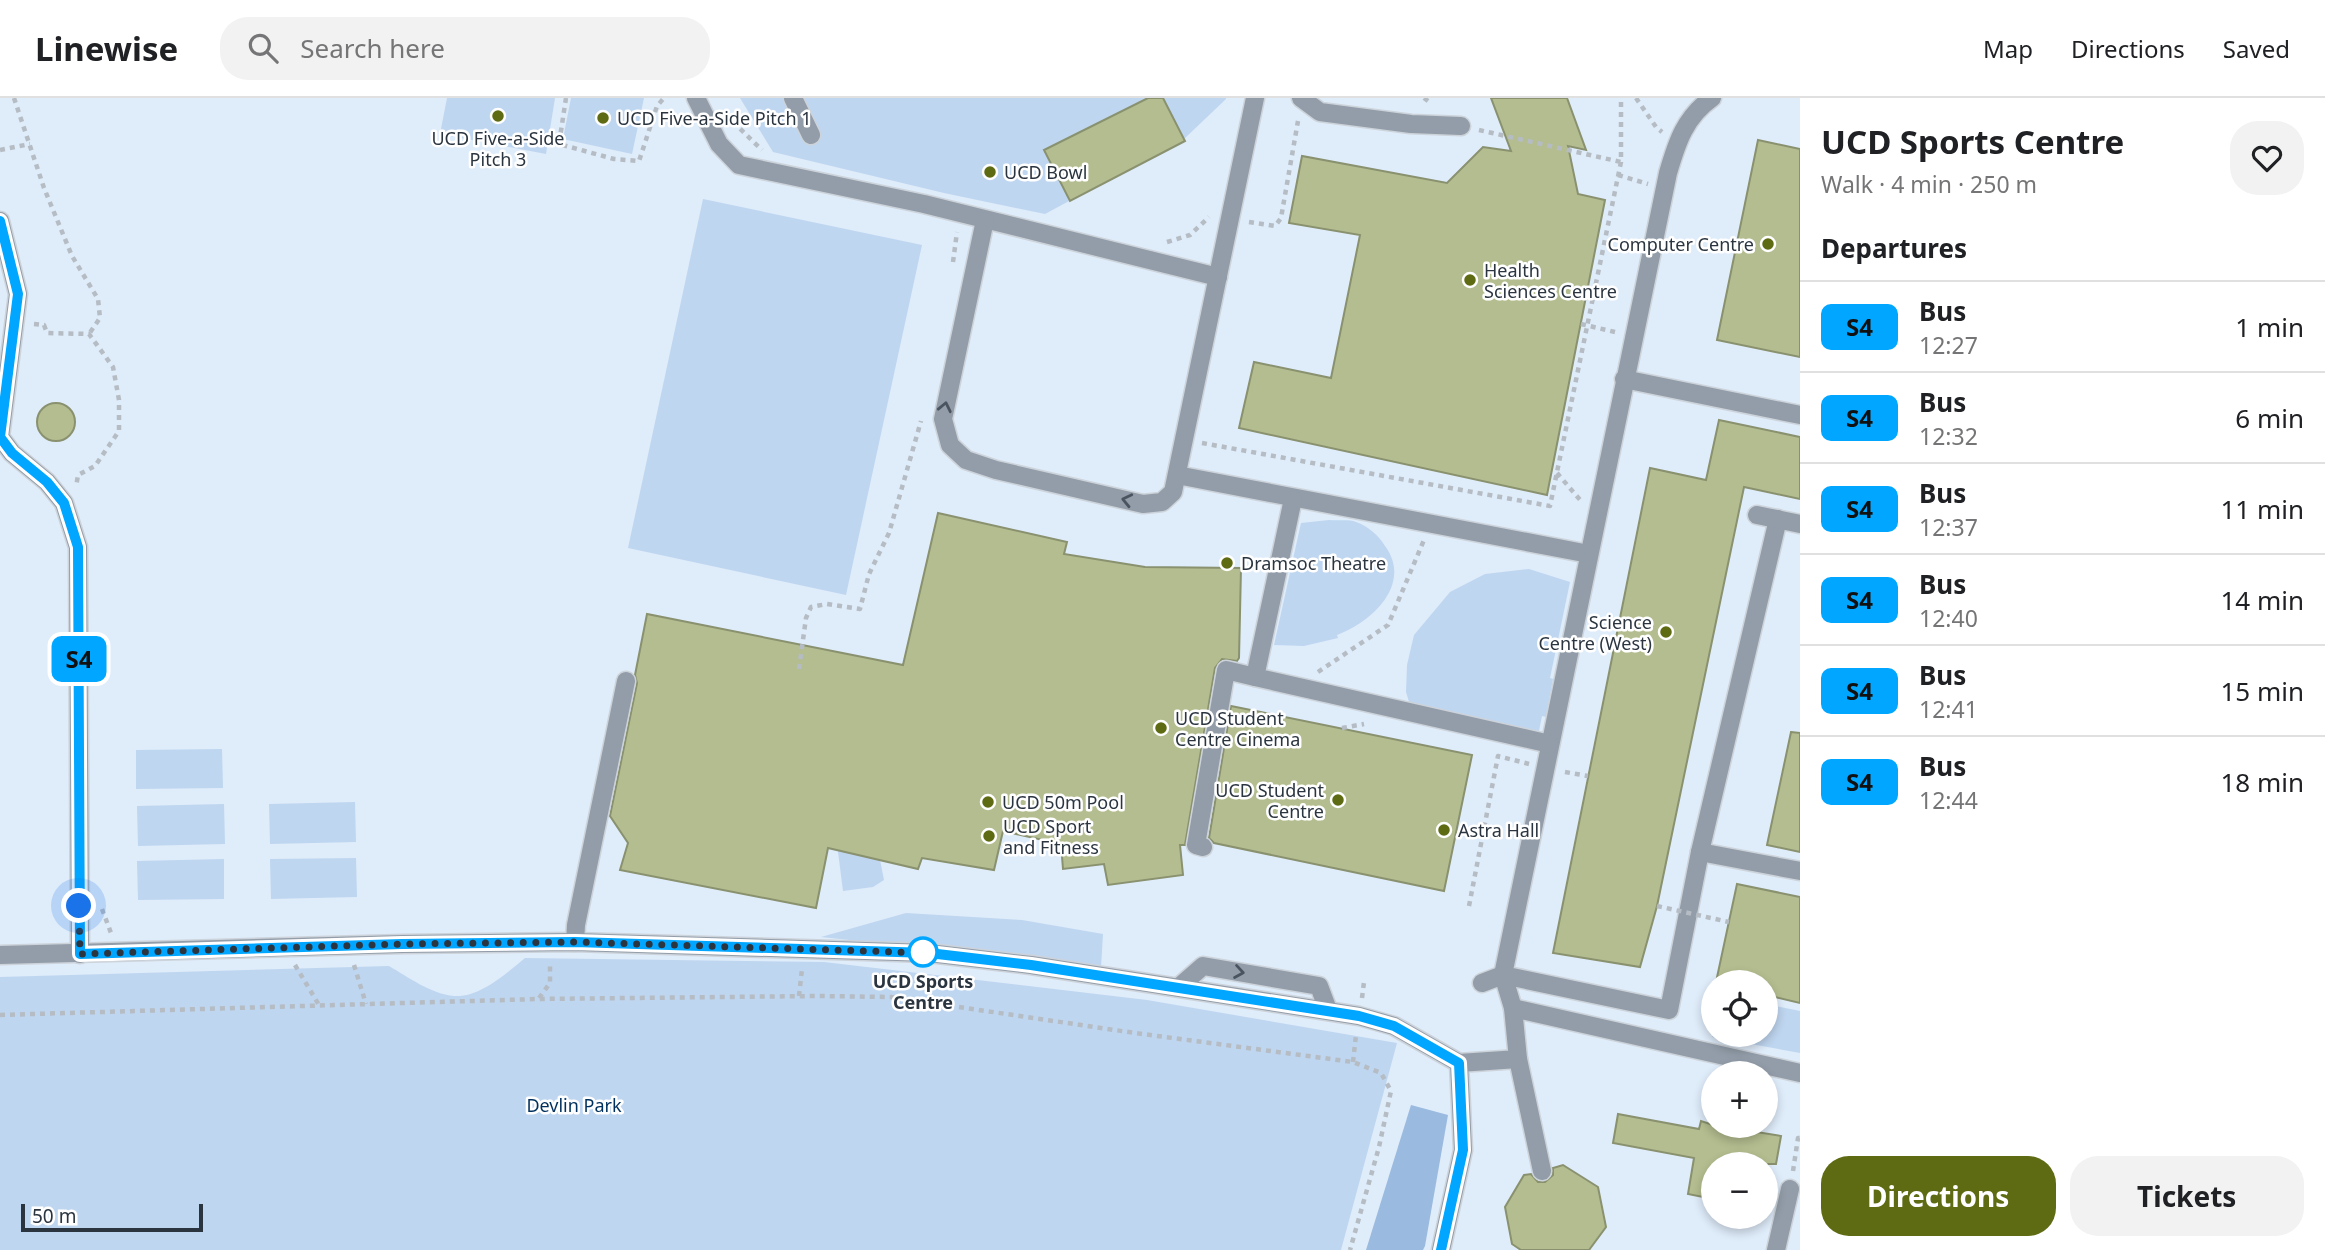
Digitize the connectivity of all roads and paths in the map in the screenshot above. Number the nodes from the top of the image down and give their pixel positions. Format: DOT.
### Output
graph roads {
  1 [pos="14,98"];
  2 [pos="566,98"];
  3 [pos="664,98"];
  4 [pos="696,98"];
  5 [pos="793,98"];
  6 [pos="1255,98"];
  7 [pos="1302,98"];
  8 [pos="1621,98"];
  9 [pos="1636,98"];
  10 [pos="1712,98"];
  11 [pos="732,119"];
  12 [pos="1461,126"];
  13 [pos="811,135"];
  14 [pos="1677,143"];
  15 [pos="30,144"];
  16 [pos="0,150"];
  17 [pos="767,157"];
  18 [pos="1621,162"];
  19 [pos="1618,176"];
  20 [pos="1664,188"];
  21 [pos="985,220"];
  22 [pos="0,221"];
  23 [pos="1244,222"];
  24 [pos="958,228"];
  25 [pos="952,267"];
  26 [pos="1219,277"];
  27 [pos="1584,325"];
  28 [pos="1618,333"];
  29 [pos="89,334"];
  30 [pos="1624,379"];
  31 [pos="923,415"];
  32 [pos="1800,415"];
  33 [pos="0,437"];
  34 [pos="1184,440"];
  35 [pos="1557,472"];
  36 [pos="1177,475"];
  37 [pos="1293,499"];
  38 [pos="1757,515"];
  39 [pos="1595,519"];
  40 [pos="1778,519"];
  41 [pos="1432,524"];
  42 [pos="1800,524"];
  43 [pos="1589,554"];
  44 [pos="799,668"];
  45 [pos="1255,677"];
  46 [pos="626,681"];
  47 [pos="1297,686"];
  48 [pos="1364,724"];
  49 [pos="1342,728"];
  50 [pos="1550,744"];
  51 [pos="1545,768"];
  52 [pos="1203,847"];
  53 [pos="1700,852"];
  54 [pos="1800,871"];
  55 [pos="1469,906"];
  56 [pos="1657,906"];
  57 [pos="1729,922"];
  58 [pos="575,942"];
  59 [pos="292,947"];
  60 [pos="0,954"];
  61 [pos="80,954"];
  62 [pos="351,957"];
  63 [pos="550,960"];
  64 [pos="803,962"];
  65 [pos="1503,975"];
  66 [pos="1482,983"];
  67 [pos="799,996"];
  68 [pos="538,999"];
  69 [pos="366,1004"];
  70 [pos="320,1006"];
  71 [pos="1513,1008"];
  72 [pos="0,1015"];
  73 [pos="1357,1027"];
  74 [pos="1518,1059"];
  75 [pos="1353,1062"];
  76 [pos="1459,1063"];
  77 [pos="1800,1073"];
  78 [pos="1800,1138"];
  79 [pos="1542,1171"];
  80 [pos="1790,1189"];
  81 [pos="1350,1250"];
  82 [pos="1441,1250"];
  83 [pos="1776,1250"];
  1 -- 15 [label="path"];
  2 -- 3 [label="path"];
  4 -- 21 [label="street"];
  5 -- 13 [label="street"];
  6 -- 26 [label="street"];
  7 -- 12 [label="street"];
  7 -- 23 [label="path"];
  8 -- 18 [label="path"];
  9 -- 14 [label="path"];
  10 -- 14 [label="street"];
  11 -- 17 [label="path"];
  12 -- 18 [label="path"];
  14 -- 20 [label="street"];
  15 -- 16 [label="path"];
  15 -- 29 [label="path"];
  18 -- 19 [label="path"];
  19 -- 20 [label="path"];
  19 -- 27 [label="path"];
  20 -- 30 [label="street"];
  21 -- 26 [label="street"];
  36 -- 21 [label="street, one-way"];
  22 -- 33 [label="street"];
  24 -- 25 [label="path"];
  26 -- 34 [label="street"];
  27 -- 28 [label="path"];
  27 -- 35 [label="path"];
  30 -- 32 [label="street"];
  30 -- 39 [label="street"];
  31 -- 44 [label="path"];
  33 -- 61 [label="street"];
  34 -- 35 [label="path"];
  34 -- 36 [label="street"];
  35 -- 39 [label="path"];
  36 -- 37 [label="street"];
  37 -- 41 [label="street"];
  37 -- 45 [label="street"];
  38 -- 40 [label="street"];
  39 -- 43 [label="street"];
  40 -- 42 [label="street"];
  40 -- 53 [label="street"];
  41 -- 43 [label="street"];
  41 -- 47 [label="path"];
  43 -- 50 [label="street"];
  45 -- 47 [label="street"];
  45 -- 52 [label="street"];
  46 -- 58 [label="street"];
  47 -- 50 [label="street"];
  48 -- 49 [label="path"];
  50 -- 51 [label="street"];
  51 -- 55 [label="path"];
  51 -- 65 [label="street"];
  53 -- 54 [label="street"];
  53 -- 65 [label="street"];
  56 -- 57 [label="path, bridge"];
  58 -- 59 [label="street"];
  58 -- 76 [label="street"];
  59 -- 61 [label="street"];
  59 -- 70 [label="path"];
  60 -- 61 [label="street"];
  62 -- 69 [label="path"];
  63 -- 68 [label="path"];
  64 -- 67 [label="path"];
  65 -- 66 [label="street"];
  65 -- 71 [label="street"];
  67 -- 68 [label="path"];
  67 -- 75 [label="path"];
  68 -- 69 [label="path"];
  69 -- 70 [label="path"];
  70 -- 72 [label="path"];
  71 -- 74 [label="street"];
  71 -- 77 [label="street"];
  73 -- 75 [label="path"];
  74 -- 76 [label="street"];
  74 -- 79 [label="street"];
  75 -- 81 [label="path"];
  76 -- 82 [label="street"];
  78 -- 80 [label="path"];
  80 -- 83 [label="street"];
}
